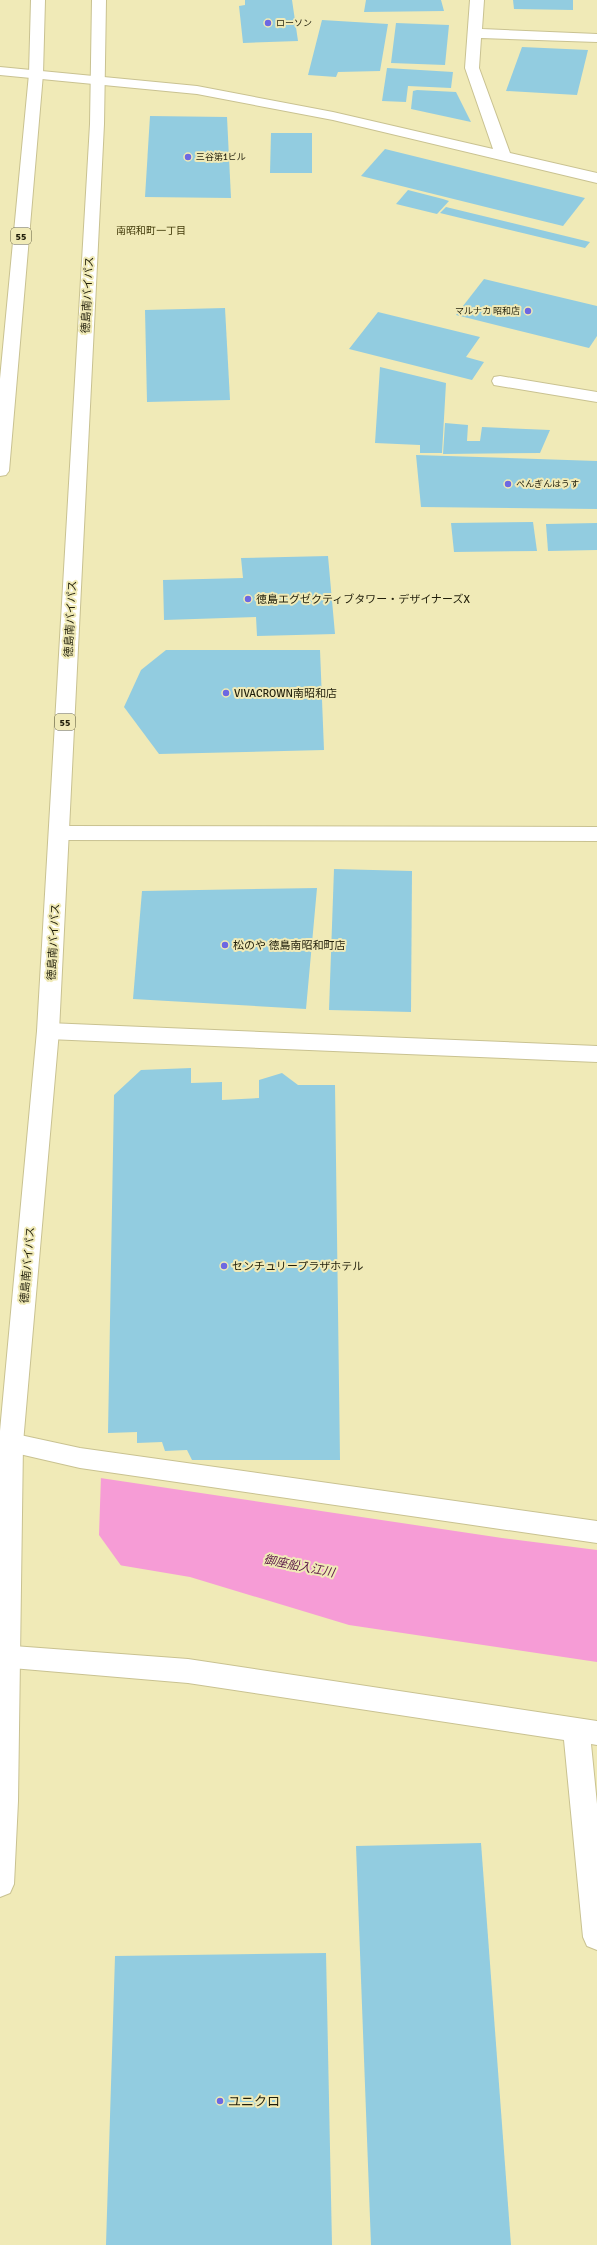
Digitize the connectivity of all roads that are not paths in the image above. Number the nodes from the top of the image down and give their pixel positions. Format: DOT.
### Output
graph roads {
  1 [pos="38,0"];
  2 [pos="99,0"];
  3 [pos="477,0"];
  4 [pos="473,33"];
  5 [pos="597,38"];
  6 [pos="0,71"];
  7 [pos="36,74"];
  8 [pos="99,80"];
  9 [pos="503,155"];
  10 [pos="597,178"];
  11 [pos="500,381"];
  12 [pos="597,397"];
  13 [pos="2,411"];
  14 [pos="0,471"];
  15 [pos="59,833"];
  16 [pos="597,834"];
  17 [pos="48,1031"];
  18 [pos="597,1054"];
  19 [pos="11,1451"];
  20 [pos="597,1532"];
  21 [pos="3,1657"];
  22 [pos="586,1731"];
  23 [pos="0,1884"];
  24 [pos="597,1937"];
  1 -- 7 [label="main road, 55"];
  2 -- 8 [label="main road, 徳島南バイパス / 55"];
  3 -- 4 [label="main road"];
  4 -- 5 [label="main road"];
  4 -- 9 [label="main road"];
  6 -- 7 [label="main road"];
  7 -- 8 [label="main road"];
  7 -- 13 [label="main road, 55"];
  8 -- 9 [label="main road"];
  8 -- 15 [label="main road, 徳島南バイパス / 55"];
  9 -- 10 [label="main road"];
  11 -- 12 [label="main road"];
  13 -- 14 [label="main road, 55"];
  15 -- 16 [label="main road"];
  15 -- 17 [label="main road, 徳島南バイパス / 55"];
  17 -- 18 [label="main road"];
  17 -- 19 [label="main road, 徳島南バイパス / 55"];
  19 -- 20 [label="main road"];
  19 -- 21 [label="main road, 徳島南バイパス / 55"];
  21 -- 22 [label="main road"];
  21 -- 23 [label="main road, 徳島南バイパス / 55"];
  22 -- 24 [label="main road"];
}
